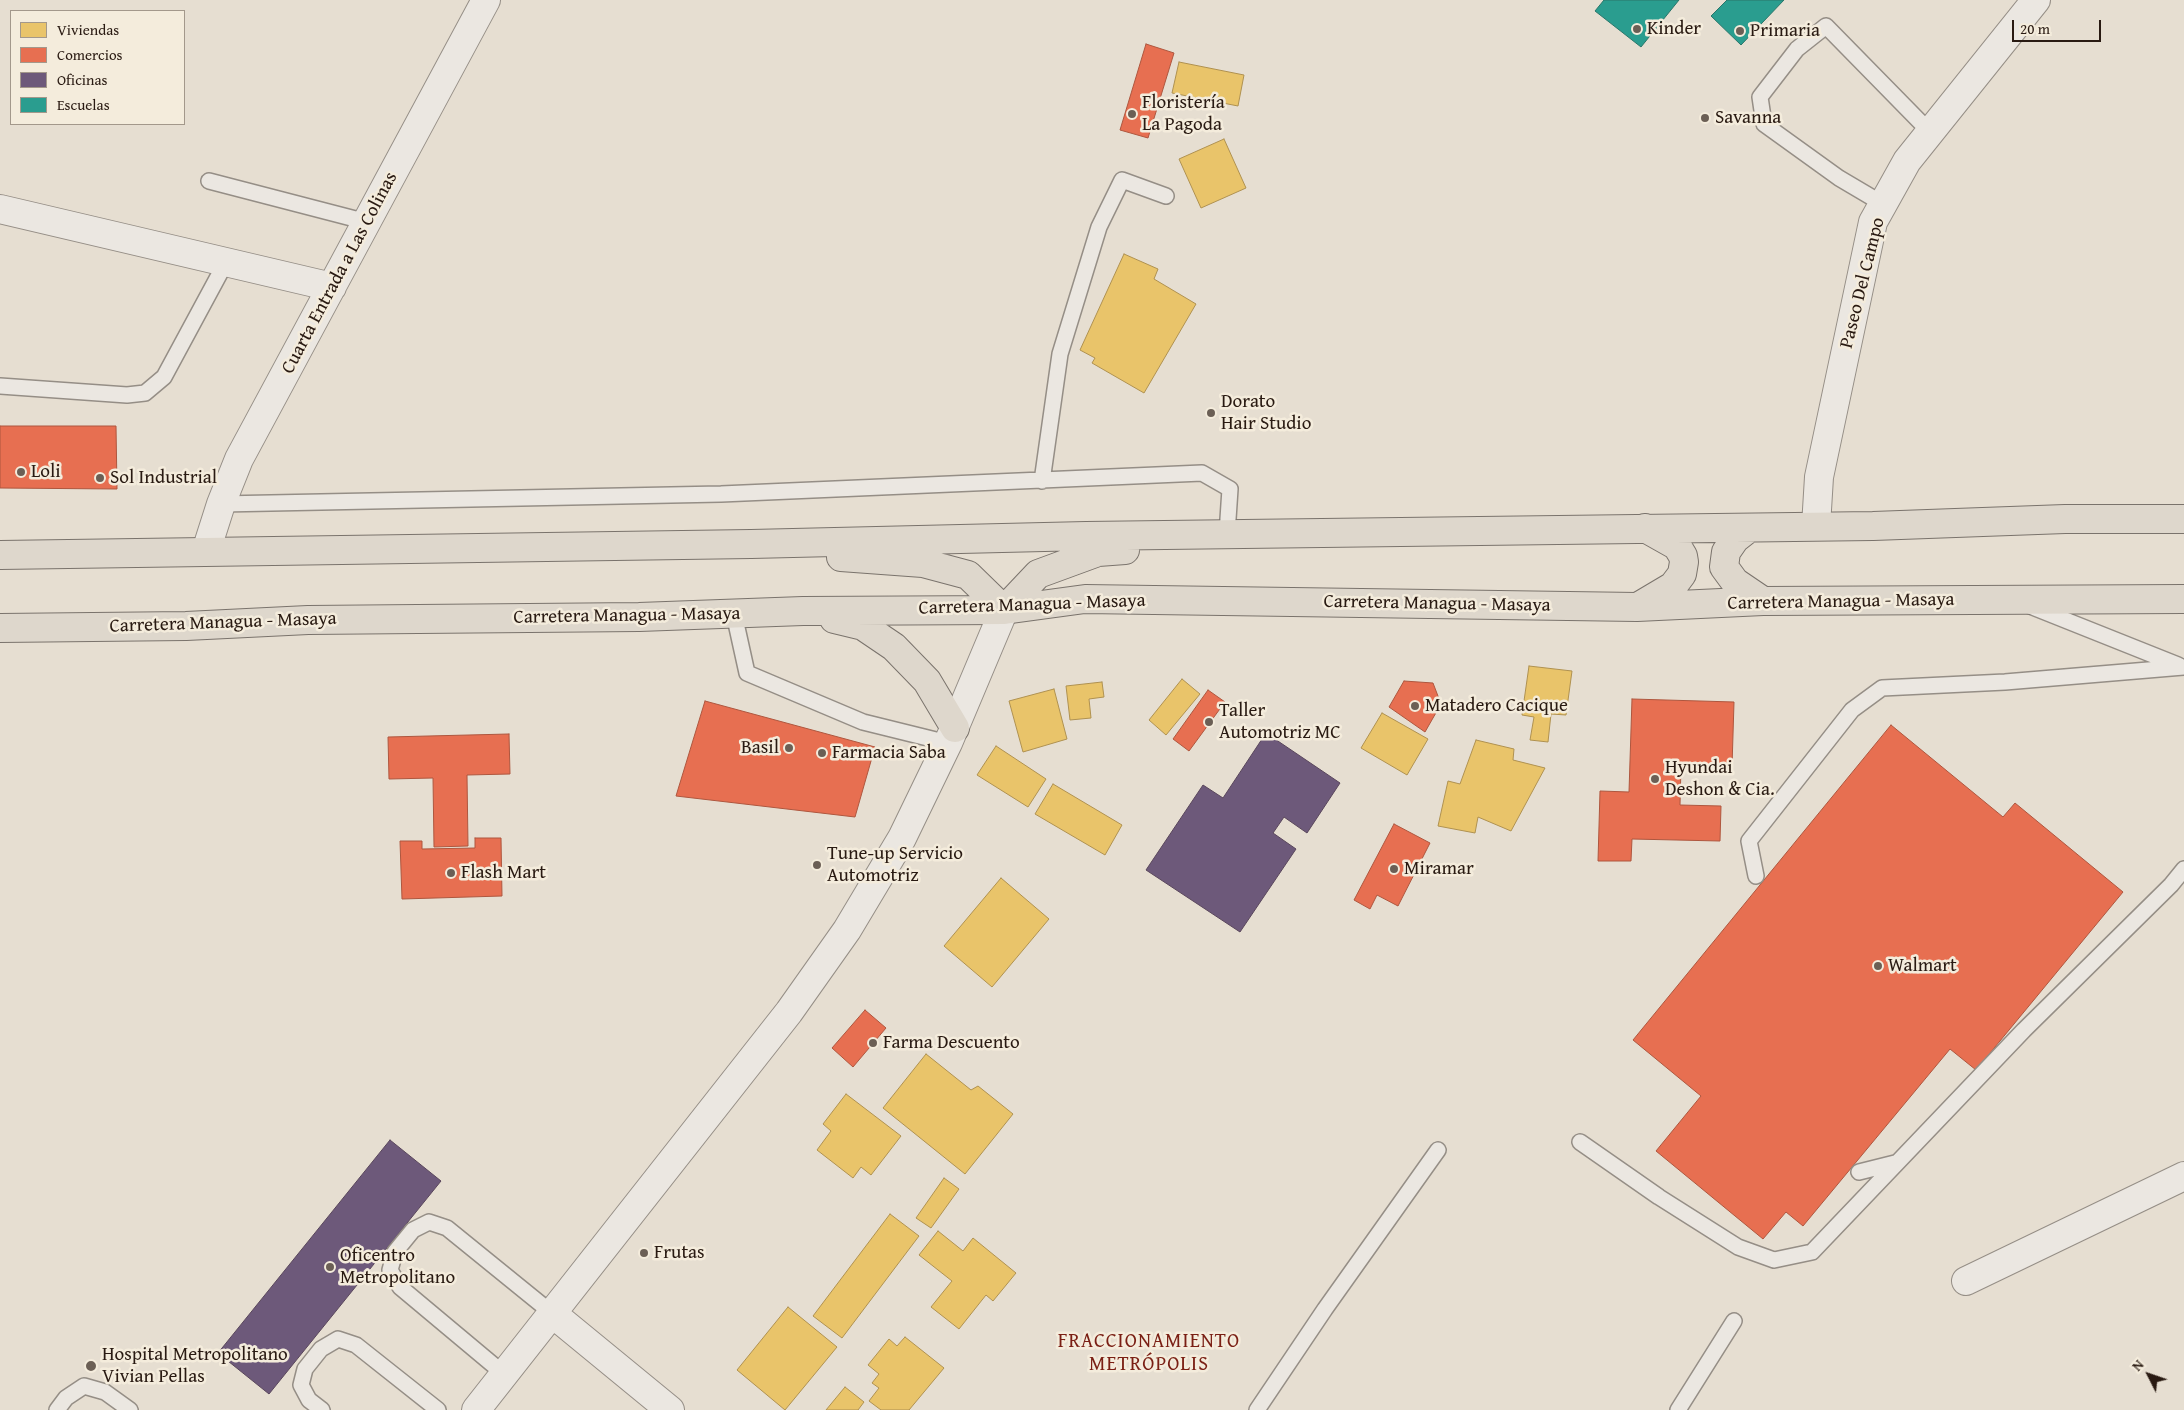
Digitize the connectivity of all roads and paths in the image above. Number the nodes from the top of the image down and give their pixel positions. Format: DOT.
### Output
graph roads {
  1 [pos="486,0"];
  2 [pos="2036,0"];
  3 [pos="1930,132"];
  4 [pos="209,181"];
  5 [pos="1166,196"];
  6 [pos="1883,204"];
  7 [pos="0,209"];
  8 [pos="367,222"];
  9 [pos="226,262"];
  10 [pos="332,287"];
  11 [pos="0,386"];
  12 [pos="1042,480"];
  13 [pos="221,504"];
  14 [pos="2184,519"];
  15 [pos="1816,526"];
  16 [pos="1644,528"];
  17 [pos="1749,528"];
  18 [pos="1224,534"];
  19 [pos="751,544"];
  20 [pos="206,551"];
  21 [pos="0,555"];
  22 [pos="2184,599"];
  23 [pos="2015,600"];
  24 [pos="1763,601"];
  25 [pos="1637,607"];
  26 [pos="1004,610"];
  27 [pos="803,611"];
  28 [pos="734,614"];
  29 [pos="0,628"];
  30 [pos="2184,667"];
  31 [pos="952,735"];
  32 [pos="2184,868"];
  33 [pos="1756,876"];
  34 [pos="1580,1142"];
  35 [pos="1438,1150"];
  36 [pos="1895,1163"];
  37 [pos="1859,1172"];
  38 [pos="2184,1176"];
  39 [pos="1966,1280"];
  40 [pos="553,1314"];
  41 [pos="1734,1321"];
  42 [pos="504,1374"];
  43 [pos="57,1410"];
  44 [pos="130,1410"];
  45 [pos="322,1410"];
  46 [pos="438,1410"];
  47 [pos="476,1410"];
  48 [pos="670,1410"];
  49 [pos="1257,1410"];
  50 [pos="1678,1410"];
  1 -- 8 [label="street, Cuarta Entrada a Las Colinas"];
  2 -- 3 [label="street, Paseo Del Campo"];
  3 -- 6 [label="street, Paseo Del Campo"];
  3 -- 6 [label="lane"];
  4 -- 8 [label="lane"];
  5 -- 12 [label="lane"];
  6 -- 15 [label="street, Paseo Del Campo"];
  7 -- 9 [label="street"];
  8 -- 10 [label="street, Cuarta Entrada a Las Colinas"];
  9 -- 10 [label="street"];
  9 -- 11 [label="lane"];
  10 -- 13 [label="street, Cuarta Entrada a Las Colinas"];
  12 -- 13 [label="lane"];
  12 -- 18 [label="lane"];
  13 -- 20 [label="street, Cuarta Entrada a Las Colinas"];
  14 -- 15 [label="highway"];
  15 -- 17 [label="highway"];
  16 -- 17 [label="highway"];
  16 -- 18 [label="highway"];
  16 -- 25 [label="highway"];
  17 -- 24 [label="highway"];
  18 -- 19 [label="highway"];
  18 -- 26 [label="highway"];
  19 -- 20 [label="highway"];
  19 -- 26 [label="highway"];
  20 -- 21 [label="highway"];
  22 -- 23 [label="highway, Carretera Managua - Masaya"];
  23 -- 24 [label="highway, Carretera Managua - Masaya"];
  23 -- 30 [label="lane"];
  24 -- 25 [label="highway, Carretera Managua - Masaya"];
  25 -- 26 [label="highway, Carretera Managua - Masaya"];
  26 -- 27 [label="highway, Carretera Managua - Masaya"];
  26 -- 31 [label="street"];
  27 -- 28 [label="highway, Carretera Managua - Masaya"];
  27 -- 31 [label="highway"];
  28 -- 29 [label="highway, Carretera Managua - Masaya"];
  28 -- 31 [label="lane"];
  30 -- 33 [label="lane"];
  31 -- 40 [label="street"];
  32 -- 36 [label="lane"];
  34 -- 36 [label="lane"];
  35 -- 49 [label="lane"];
  36 -- 37 [label="lane"];
  38 -- 39 [label="street"];
  40 -- 42 [label="street"];
  40 -- 42 [label="lane"];
  40 -- 48 [label="street"];
  41 -- 50 [label="lane"];
  42 -- 47 [label="street"];
  43 -- 44 [label="lane"];
  45 -- 46 [label="lane"];
}
